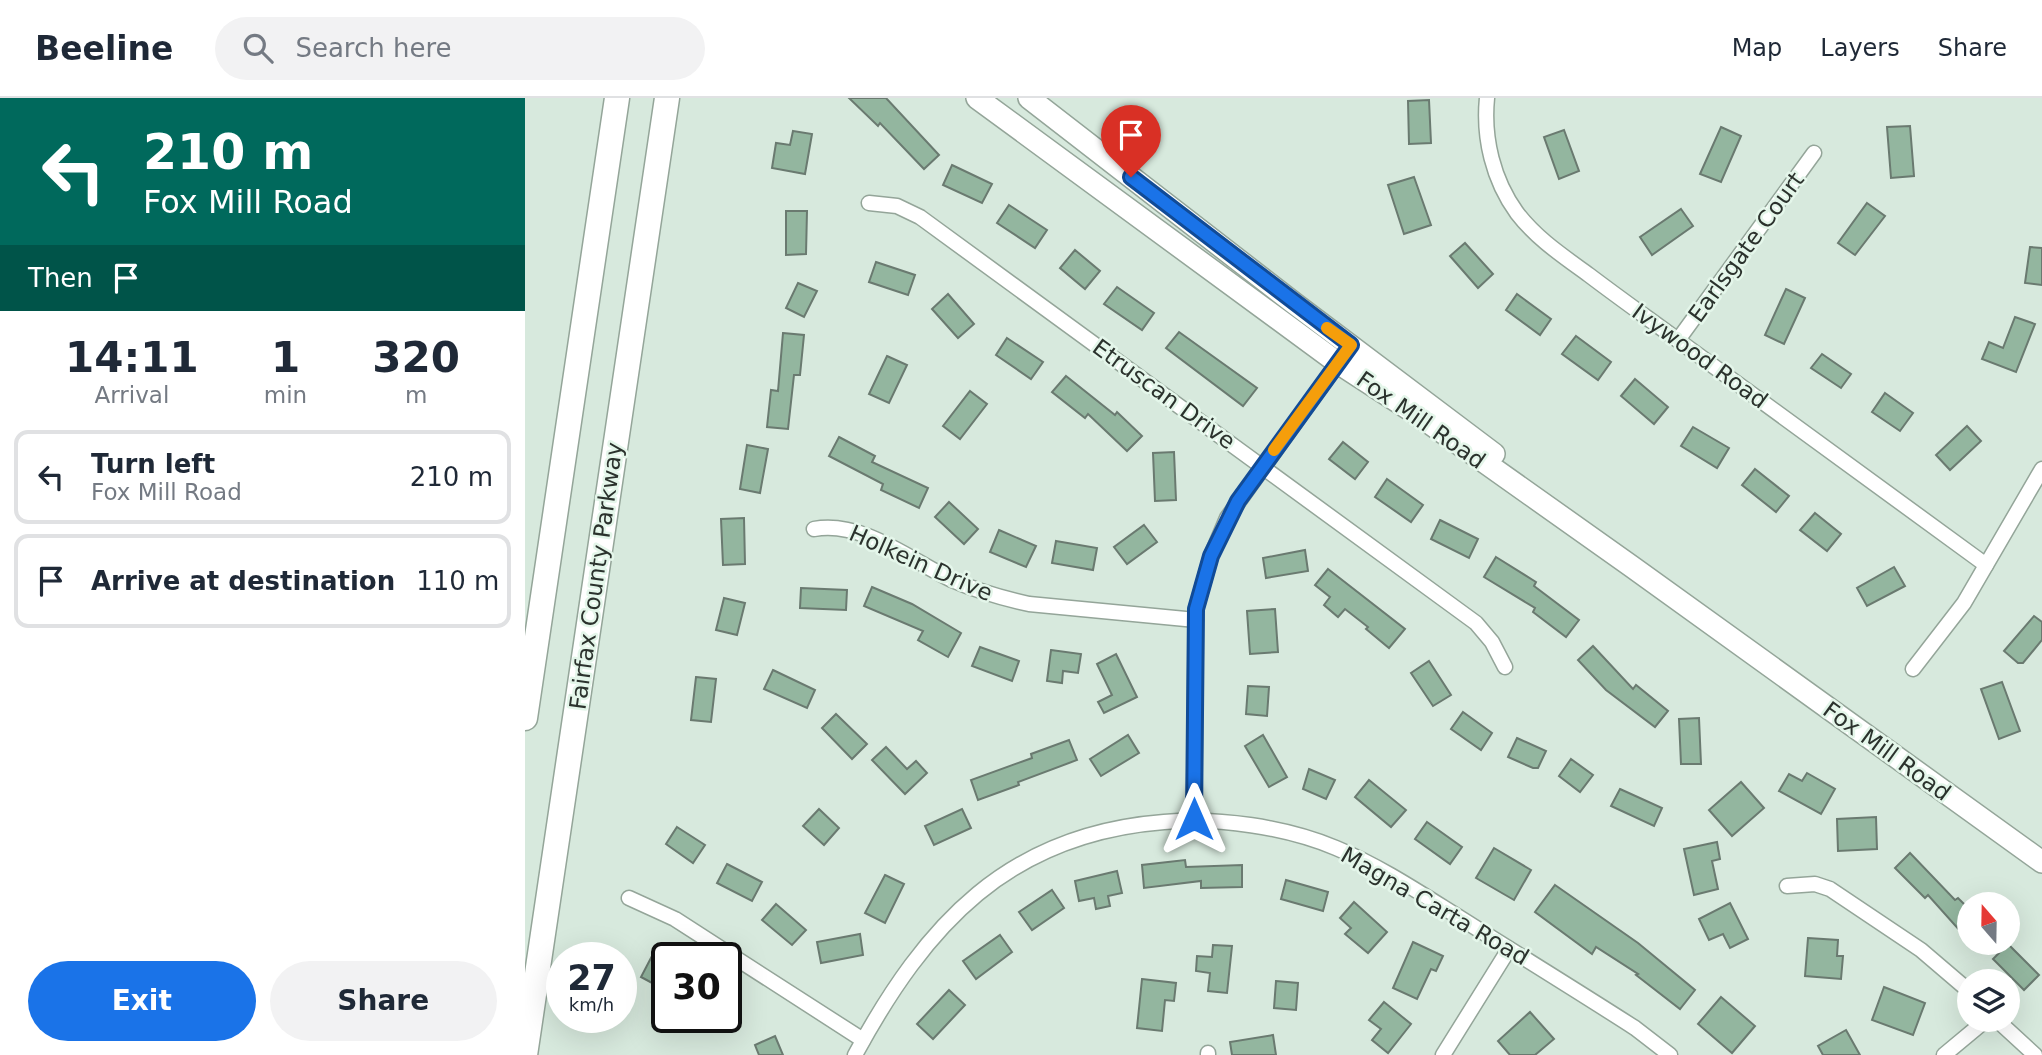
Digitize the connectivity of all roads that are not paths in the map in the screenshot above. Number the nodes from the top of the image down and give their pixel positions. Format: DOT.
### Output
graph roads {
  1 [pos="617,98"];
  2 [pos="667,98"];
  3 [pos="1029,98"];
  4 [pos="1487,98"];
  5 [pos="986,101"];
  6 [pos="1047,107"];
  7 [pos="1814,153"];
  8 [pos="869,202"];
  9 [pos="1678,340"];
  10 [pos="1351,345"];
  11 [pos="1338,363"];
  12 [pos="1263,466"];
  13 [pos="2042,469"];
  14 [pos="814,529"];
  15 [pos="1986,565"];
  16 [pos="1631,566"];
  17 [pos="1196,620"];
  18 [pos="1505,667"];
  19 [pos="1913,669"];
  20 [pos="525,718"];
  21 [pos="1194,819"];
  22 [pos="2042,862"];
  23 [pos="1787,886"];
  24 [pos="629,898"];
  25 [pos="1509,949"];
  26 [pos="1957,981"];
  27 [pos="1972,1032"];
  28 [pos="2010,1032"];
  29 [pos="863,1040"];
  30 [pos="526,1055"];
  31 [pos="855,1055"];
  32 [pos="1443,1055"];
  33 [pos="1670,1055"];
  34 [pos="1944,1055"];
  35 [pos="2035,1055"];
  1 -- 20 [label="highway, Fairfax County Parkway"];
  2 -- 30 [label="highway, Fairfax County Parkway"];
  3 -- 6 [label="main road, Fox Mill Road"];
  4 -- 9 [label="street, Ivywood Road"];
  5 -- 11 [label="main road, Fox Mill Road"];
  6 -- 10 [label="main road, Fox Mill Road"];
  7 -- 9 [label="street, Earlsgate Court"];
  8 -- 12 [label="street, Etruscan Drive"];
  9 -- 15 [label="street, Ivywood Road"];
  10 -- 11 [label="street"];
  10 -- 16 [label="main road, Fox Mill Road"];
  11 -- 12 [label="street"];
  11 -- 16 [label="main road, Fox Mill Road"];
  12 -- 17 [label="street"];
  12 -- 18 [label="street, Etruscan Drive"];
  13 -- 15 [label="street"];
  14 -- 17 [label="street, Holkein Drive"];
  15 -- 19 [label="street"];
  16 -- 22 [label="main road, Fox Mill Road"];
  17 -- 21 [label="street"];
  21 -- 25 [label="street, Magna Carta Road"];
  21 -- 29 [label="street, Magna Carta Road"];
  23 -- 26 [label="street"];
  24 -- 29 [label="street"];
  25 -- 32 [label="street"];
  25 -- 33 [label="street, Magna Carta Road"];
  27 -- 34 [label="street"];
  28 -- 35 [label="street"];
  29 -- 31 [label="street, Magna Carta Road"];
}
